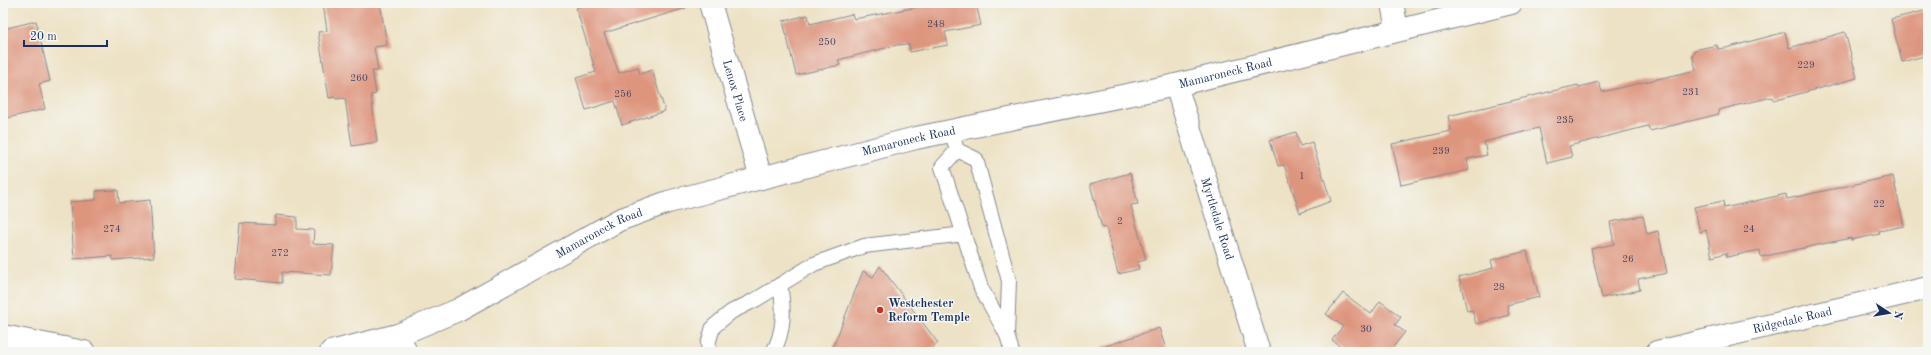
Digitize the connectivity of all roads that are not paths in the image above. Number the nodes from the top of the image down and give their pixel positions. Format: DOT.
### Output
graph roads {
  1 [pos="710,3"];
  2 [pos="1392,3"];
  3 [pos="1511,3"];
  4 [pos="1397,30"];
  5 [pos="1176,85"];
  6 [pos="954,141"];
  7 [pos="761,178"];
  8 [pos="964,234"];
  9 [pos="780,285"];
  10 [pos="1928,288"];
  11 [pos="1007,335"];
  12 [pos="3,336"];
  13 [pos="402,344"];
  14 [pos="84,352"];
  15 [pos="331,352"];
  16 [pos="709,352"];
  17 [pos="773,352"];
  18 [pos="1012,352"];
  19 [pos="1259,352"];
  20 [pos="1657,352"];
  1 -- 7 [label="street, Lenox Place"];
  2 -- 4 [label="street"];
  3 -- 4 [label="street, Mamaroneck Road"];
  4 -- 5 [label="street, Mamaroneck Road"];
  5 -- 6 [label="street, Mamaroneck Road"];
  5 -- 19 [label="street, Myrtledale Road"];
  6 -- 7 [label="street, Mamaroneck Road"];
  6 -- 8 [label="lane"];
  6 -- 11 [label="lane"];
  7 -- 13 [label="street, Mamaroneck Road"];
  8 -- 9 [label="lane"];
  8 -- 11 [label="lane"];
  9 -- 16 [label="lane"];
  9 -- 17 [label="lane"];
  10 -- 20 [label="street, Ridgedale Road"];
  11 -- 18 [label="lane"];
  12 -- 14 [label="street"];
  13 -- 15 [label="street, Mamaroneck Road"];
}
